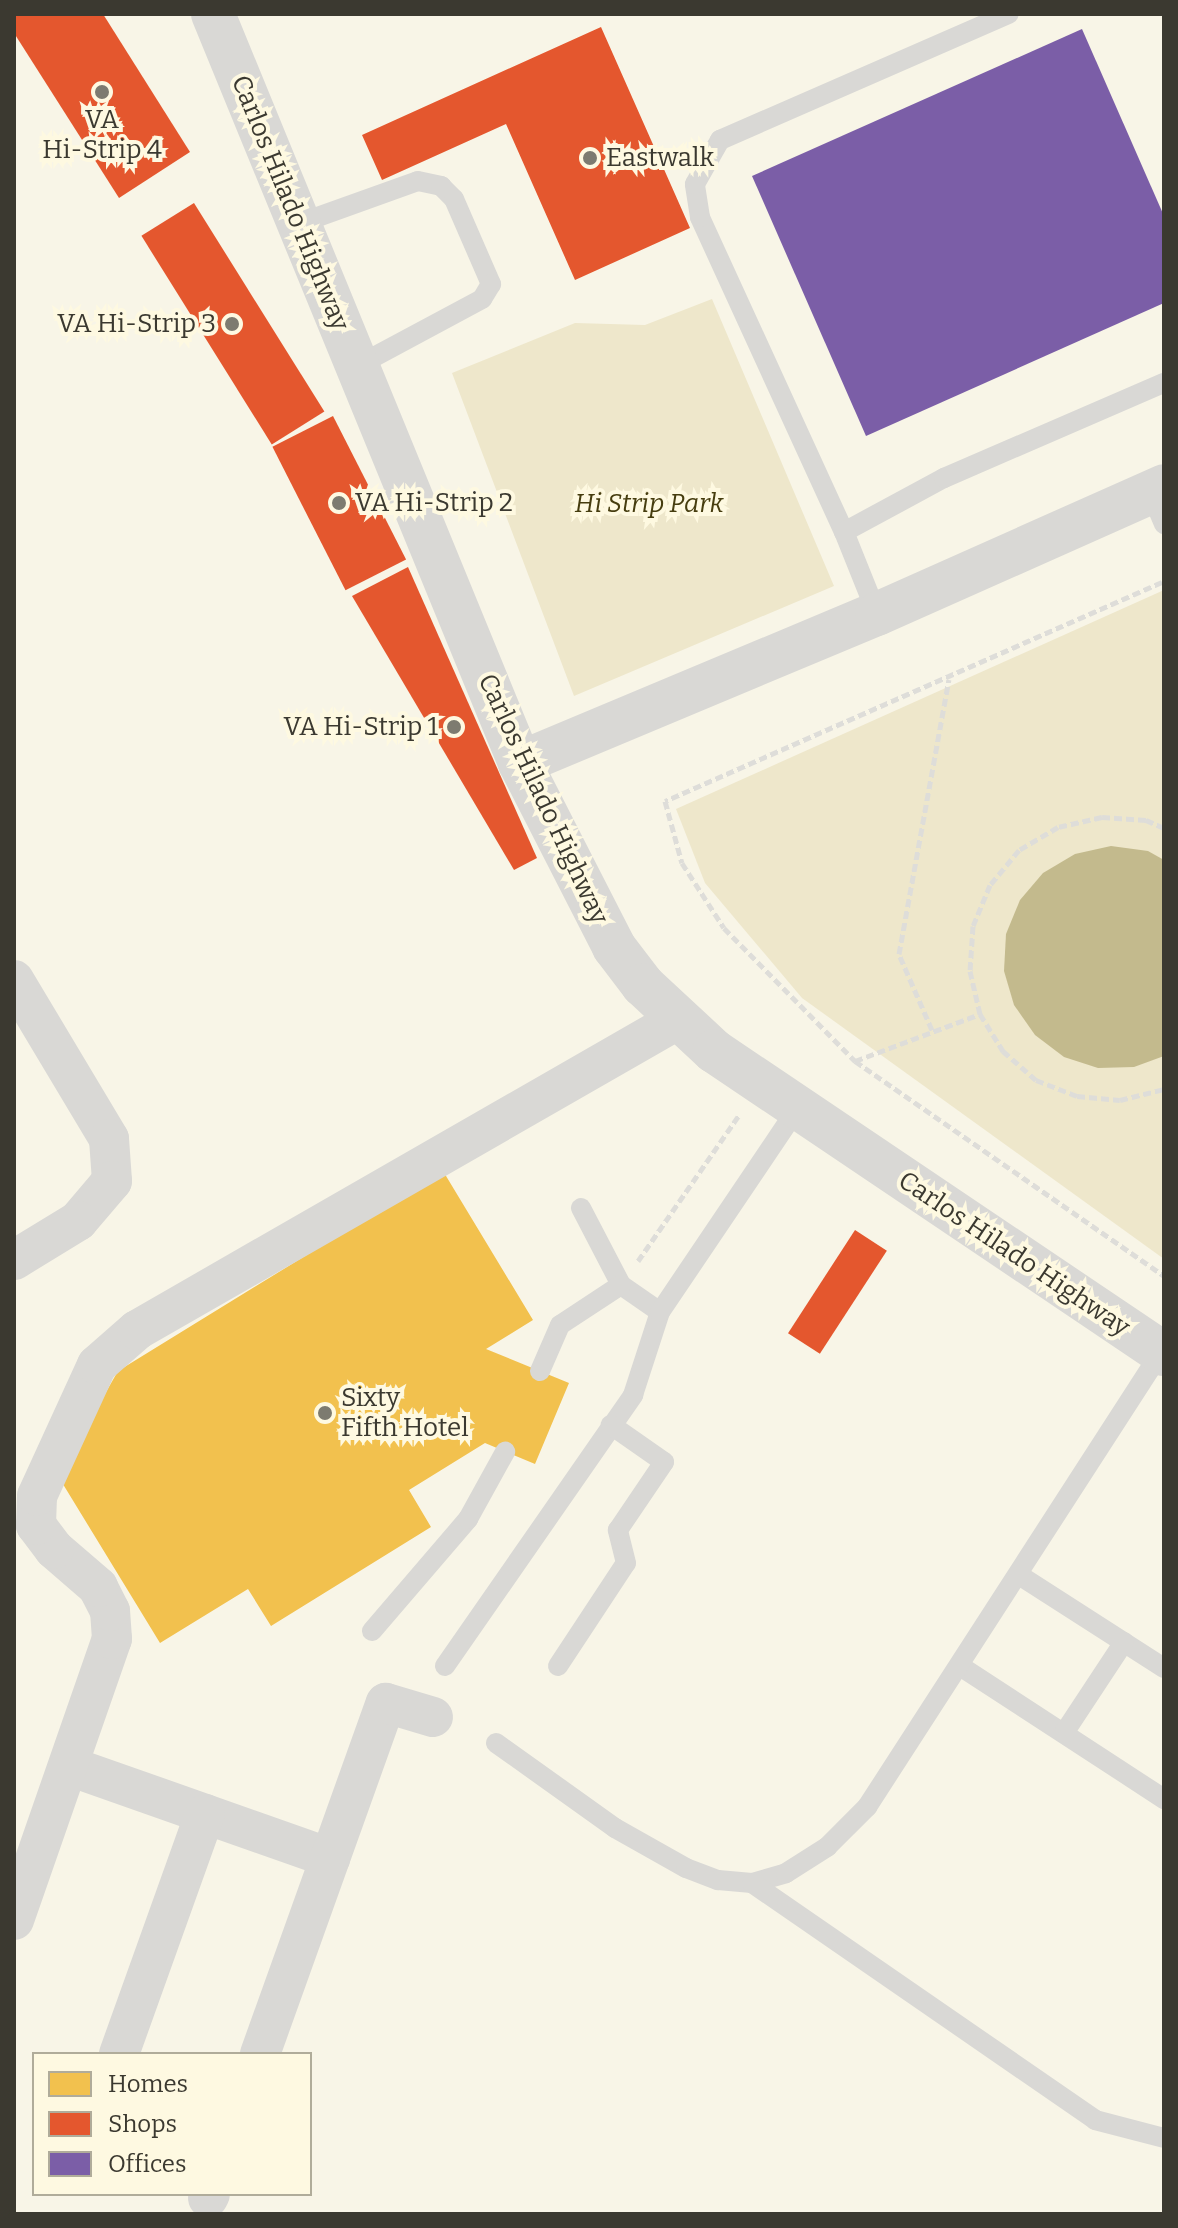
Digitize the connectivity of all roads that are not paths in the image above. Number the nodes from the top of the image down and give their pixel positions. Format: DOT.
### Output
graph roads {
  1 [pos="213,14"];
  2 [pos="1009,14"];
  3 [pos="298,224"];
  4 [pos="357,366"];
  5 [pos="1164,383"];
  6 [pos="1159,500"];
  7 [pos="844,532"];
  8 [pos="877,614"];
  9 [pos="520,763"];
  10 [pos="14,980"];
  11 [pos="677,1020"];
  12 [pos="796,1110"];
  13 [pos="581,1208"];
  14 [pos="14,1260"];
  15 [pos="621,1285"];
  16 [pos="660,1312"];
  17 [pos="1163,1351"];
  18 [pos="540,1371"];
  19 [pos="611,1425"];
  20 [pos="505,1452"];
  21 [pos="1019,1575"];
  22 [pos="372,1631"];
  23 [pos="1124,1642"];
  24 [pos="445,1666"];
  25 [pos="558,1666"];
  26 [pos="960,1666"];
  27 [pos="1164,1668"];
  28 [pos="433,1717"];
  29 [pos="1064,1733"];
  30 [pos="496,1743"];
  31 [pos="69,1766"];
  32 [pos="1164,1799"];
  33 [pos="205,1814"];
  34 [pos="330,1858"];
  35 [pos="752,1883"];
  36 [pos="14,1920"];
  37 [pos="120,2052"];
  38 [pos="261,2052"];
  39 [pos="1164,2138"];
  1 -- 3 [label="main road, Carlos Hilado Highway"];
  2 -- 7 [label="lane"];
  3 -- 4 [label="main road, Carlos Hilado Highway"];
  3 -- 4 [label="lane"];
  4 -- 9 [label="main road, Carlos Hilado Highway"];
  5 -- 7 [label="lane"];
  6 -- 8 [label="main road"];
  7 -- 8 [label="lane"];
  8 -- 9 [label="main road"];
  9 -- 11 [label="main road, Carlos Hilado Highway"];
  10 -- 14 [label="street"];
  11 -- 12 [label="main road, Carlos Hilado Highway"];
  11 -- 31 [label="street"];
  12 -- 16 [label="lane"];
  12 -- 17 [label="main road, Carlos Hilado Highway"];
  13 -- 15 [label="lane"];
  15 -- 16 [label="lane"];
  15 -- 18 [label="lane"];
  16 -- 19 [label="lane"];
  17 -- 21 [label="lane"];
  19 -- 24 [label="lane"];
  19 -- 25 [label="lane"];
  20 -- 22 [label="lane"];
  21 -- 23 [label="lane"];
  21 -- 26 [label="lane"];
  23 -- 27 [label="lane"];
  23 -- 29 [label="lane"];
  26 -- 29 [label="lane"];
  26 -- 35 [label="lane"];
  28 -- 34 [label="street"];
  29 -- 32 [label="lane"];
  30 -- 35 [label="lane"];
  31 -- 33 [label="street"];
  31 -- 36 [label="street"];
  33 -- 34 [label="street"];
  33 -- 37 [label="street"];
  34 -- 38 [label="street"];
  35 -- 39 [label="lane"];
}
